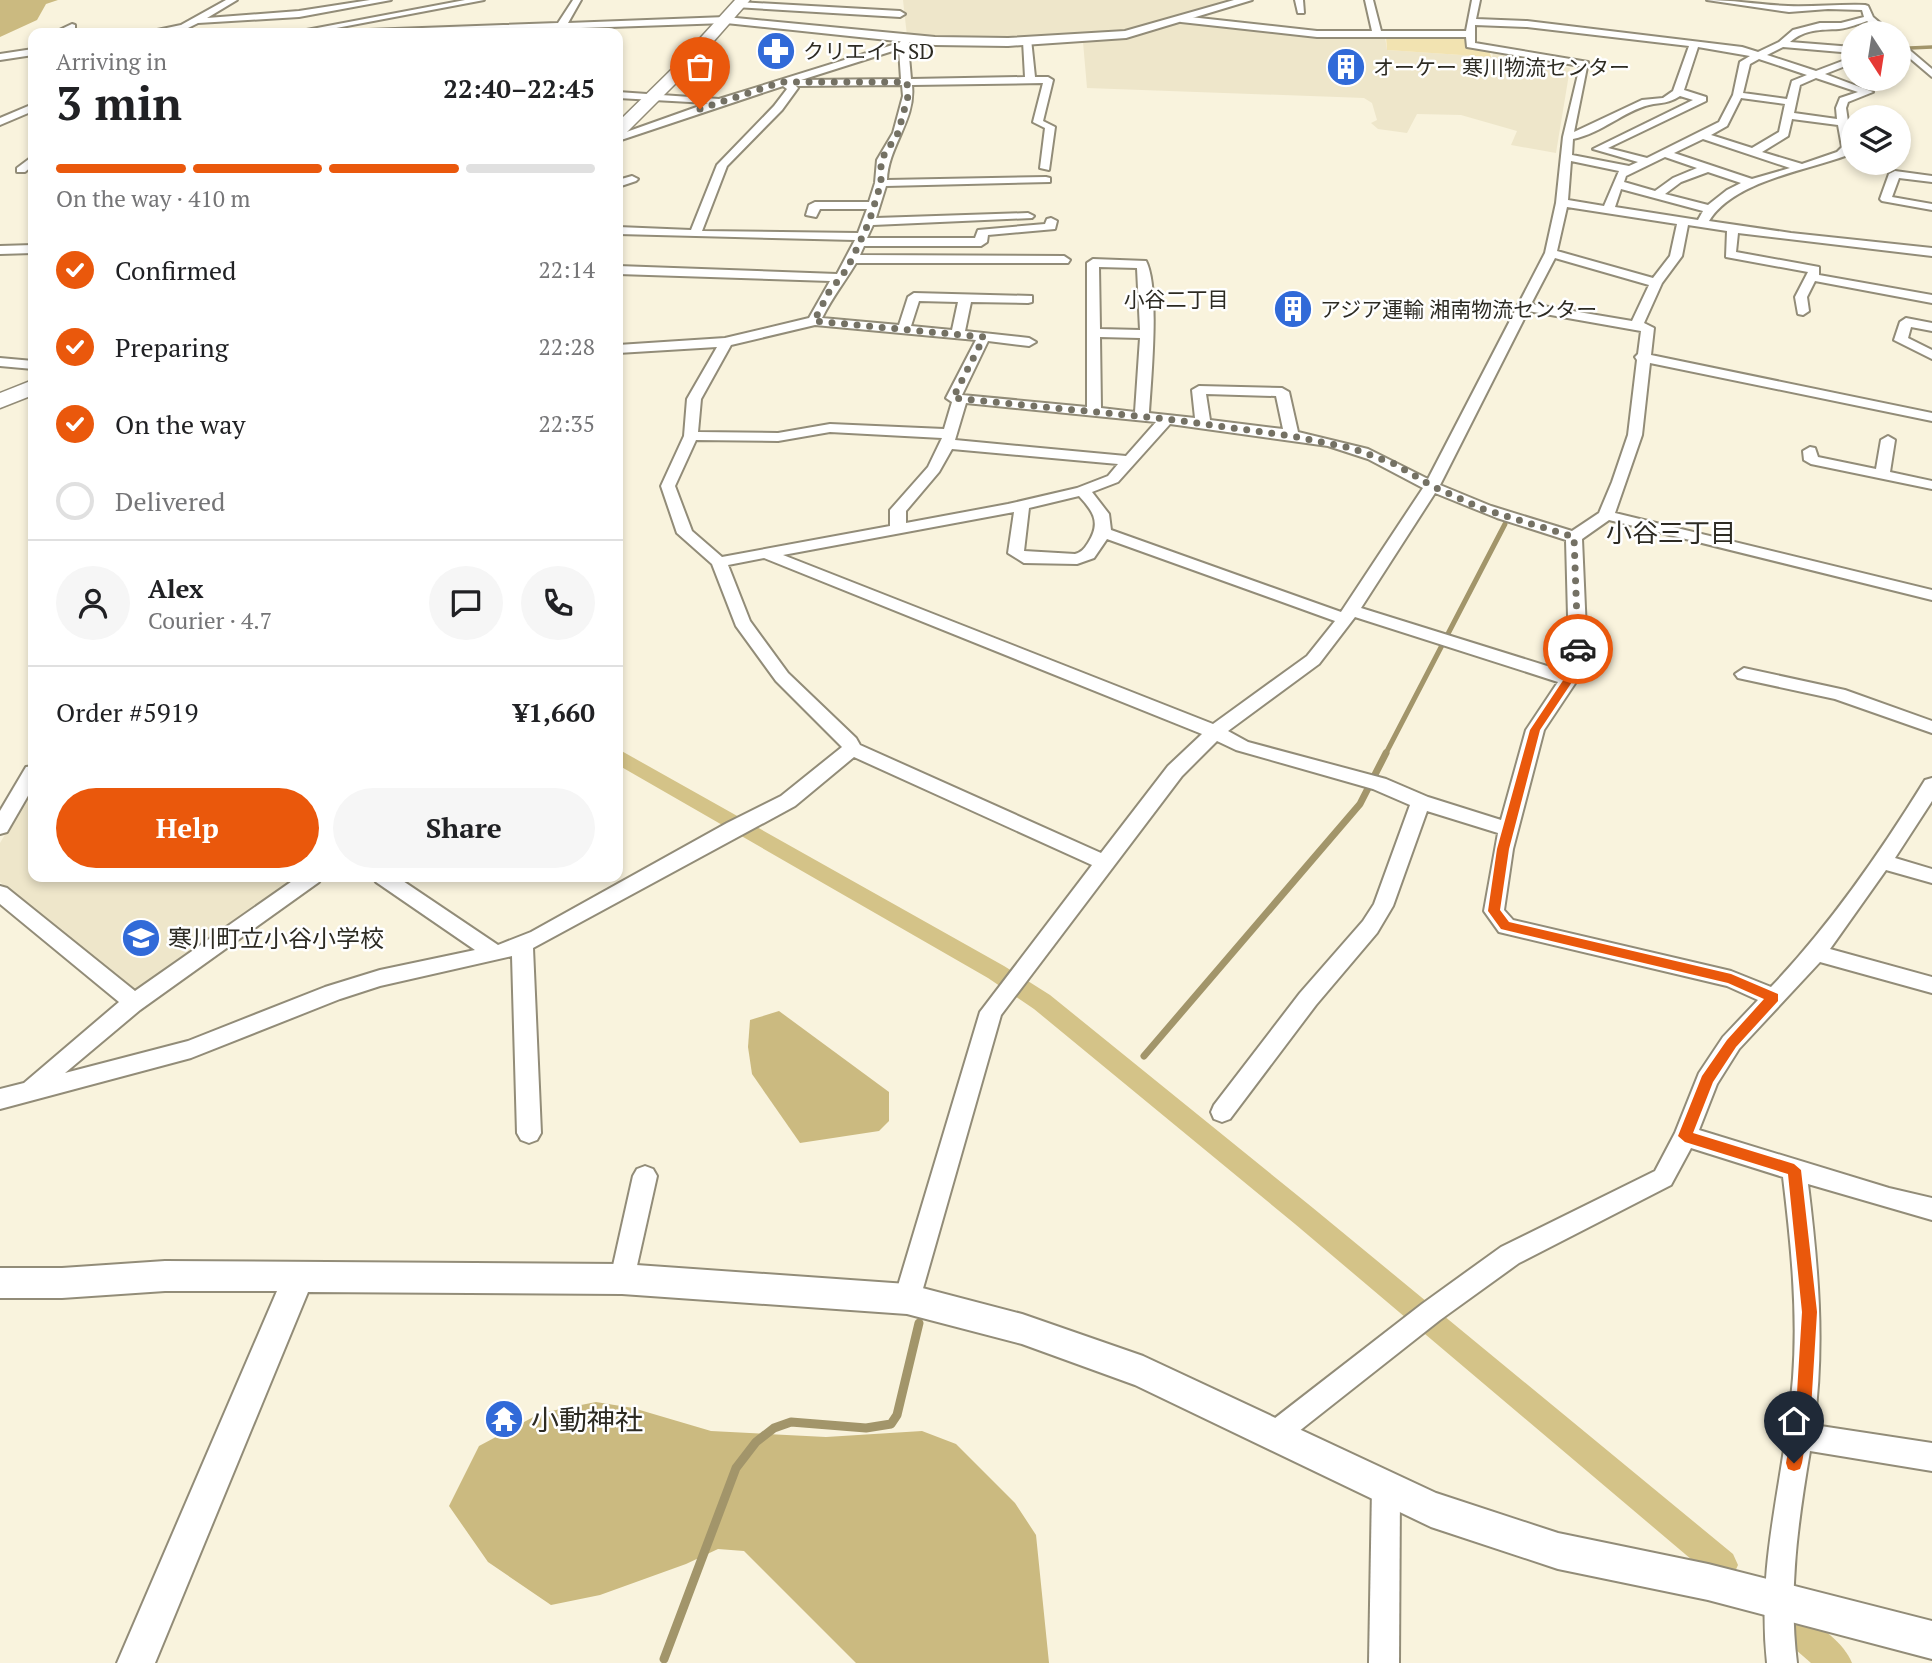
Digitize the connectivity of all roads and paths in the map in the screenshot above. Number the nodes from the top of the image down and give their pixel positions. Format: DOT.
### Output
graph roads {
  1 [pos="233,0"];
  2 [pos="298,0"];
  3 [pos="387,0"];
  4 [pos="405,0"];
  5 [pos="480,0"];
  6 [pos="577,0"];
  7 [pos="898,0"];
  8 [pos="1246,0"];
  9 [pos="1299,0"];
  10 [pos="1369,0"];
  11 [pos="1476,0"];
  12 [pos="1711,0"];
  13 [pos="736,2"];
  14 [pos="1763,5"];
  15 [pos="1865,9"];
  16 [pos="1301,10"];
  17 [pos="414,12"];
  18 [pos="299,14"];
  19 [pos="900,14"];
  20 [pos="1772,18"];
  21 [pos="1181,19"];
  22 [pos="726,20"];
  23 [pos="200,21"];
  24 [pos="1471,22"];
  25 [pos="562,25"];
  26 [pos="178,28"];
  27 [pos="300,28"];
  28 [pos="328,28"];
  29 [pos="489,28"];
  30 [pos="1377,34"];
  31 [pos="1471,34"];
  32 [pos="902,40"];
  33 [pos="1028,41"];
  34 [pos="1782,44"];
  35 [pos="1694,45"];
  36 [pos="1841,49"];
  37 [pos="28,53"];
  38 [pos="1758,55"];
  39 [pos="1911,55"];
  40 [pos="0,57"];
  41 [pos="1841,65"];
  42 [pos="1817,74"];
  43 [pos="1932,74"];
  44 [pos="1030,80"];
  45 [pos="784,82"];
  46 [pos="907,82"];
  47 [pos="1678,92"];
  48 [pos="1738,94"];
  49 [pos="623,95"];
  50 [pos="653,97"];
  51 [pos="724,100"];
  52 [pos="1790,102"];
  53 [pos="745,105"];
  54 [pos="1689,105"];
  55 [pos="1842,105"];
  56 [pos="1702,108"];
  57 [pos="28,109"];
  58 [pos="1716,112"];
  59 [pos="1729,115"];
  60 [pos="1788,115"];
  61 [pos="0,122"];
  62 [pos="1841,123"];
  63 [pos="623,126"];
  64 [pos="1703,135"];
  65 [pos="623,136"];
  66 [pos="1568,137"];
  67 [pos="1754,152"];
  68 [pos="1663,153"];
  69 [pos="1841,153"];
  70 [pos="1568,157"];
  71 [pos="1648,161"];
  72 [pos="28,163"];
  73 [pos="1706,168"];
  74 [pos="1802,168"];
  75 [pos="1627,169"];
  76 [pos="28,170"];
  77 [pos="632,179"];
  78 [pos="1932,179"];
  79 [pos="623,182"];
  80 [pos="881,183"];
  81 [pos="1752,183"];
  82 [pos="1617,184"];
  83 [pos="1656,194"];
  84 [pos="1562,203"];
  85 [pos="815,206"];
  86 [pos="874,206"];
  87 [pos="1932,207"];
  88 [pos="1709,209"];
  89 [pos="1608,210"];
  90 [pos="869,222"];
  91 [pos="1683,222"];
  92 [pos="1701,224"];
  93 [pos="1733,228"];
  94 [pos="623,231"];
  95 [pos="695,234"];
  96 [pos="861,239"];
  97 [pos="28,249"];
  98 [pos="0,250"];
  99 [pos="1932,252"];
  100 [pos="1551,253"];
  101 [pos="852,259"];
  102 [pos="1064,260"];
  103 [pos="623,270"];
  104 [pos="1812,276"];
  105 [pos="841,278"];
  106 [pos="1656,283"];
  107 [pos="965,298"];
  108 [pos="1028,299"];
  109 [pos="1932,299"];
  110 [pos="1525,307"];
  111 [pos="1803,311"];
  112 [pos="814,321"];
  113 [pos="1636,326"];
  114 [pos="1932,327"];
  115 [pos="903,330"];
  116 [pos="1095,333"];
  117 [pos="1147,334"];
  118 [pos="958,335"];
  119 [pos="984,337"];
  120 [pos="726,342"];
  121 [pos="1029,342"];
  122 [pos="623,349"];
  123 [pos="1932,355"];
  124 [pos="1642,357"];
  125 [pos="0,362"];
  126 [pos="28,365"];
  127 [pos="28,389"];
  128 [pos="960,400"];
  129 [pos="0,401"];
  130 [pos="1094,412"];
  131 [pos="1142,416"];
  132 [pos="1932,417"];
  133 [pos="1167,419"];
  134 [pos="1203,424"];
  135 [pos="691,436"];
  136 [pos="1292,436"];
  137 [pos="948,439"];
  138 [pos="1888,440"];
  139 [pos="1810,451"];
  140 [pos="1132,461"];
  141 [pos="1882,475"];
  142 [pos="1932,485"];
  143 [pos="1432,486"];
  144 [pos="1082,491"];
  145 [pos="1022,506"];
  146 [pos="1606,514"];
  147 [pos="898,530"];
  148 [pos="1103,532"];
  149 [pos="1574,537"];
  150 [pos="767,554"];
  151 [pos="719,562"];
  152 [pos="1932,595"];
  153 [pos="1347,615"];
  154 [pos="1744,674"];
  155 [pos="1569,679"];
  156 [pos="1932,727"];
  157 [pos="1215,732"];
  158 [pos="852,749"];
  159 [pos="28,780"];
  160 [pos="1932,785"];
  161 [pos="1421,802"];
  162 [pos="0,827"];
  163 [pos="1509,830"];
  164 [pos="1881,861"];
  165 [pos="1105,863"];
  166 [pos="1932,876"];
  167 [pos="305,882"];
  168 [pos="390,882"];
  169 [pos="0,893"];
  170 [pos="522,944"];
  171 [pos="1816,953"];
  172 [pos="496,954"];
  173 [pos="1932,985"];
  174 [pos="1773,998"];
  175 [pos="135,1003"];
  176 [pos="31,1090"];
  177 [pos="0,1099"];
  178 [pos="1222,1112"];
  179 [pos="529,1133"];
  180 [pos="1685,1136"];
  181 [pos="1794,1170"];
  182 [pos="645,1176"];
  183 [pos="1932,1209"];
  184 [pos="299,1276"];
  185 [pos="622,1279"];
  186 [pos="0,1283"];
  187 [pos="907,1299"];
  188 [pos="1275,1434"];
  189 [pos="1799,1436"];
  190 [pos="1932,1457"];
  191 [pos="1386,1488"];
  192 [pos="1775,1600"];
  193 [pos="1932,1640"];
  194 [pos="136,1663"];
  195 [pos="1384,1663"];
  196 [pos="1782,1663"];
  1 -- 23 [label="street"];
  2 -- 18 [label="street"];
  3 -- 18 [label="street"];
  4 -- 17 [label="street"];
  5 -- 17 [label="street"];
  6 -- 25 [label="street"];
  7 -- 19 [label="street"];
  8 -- 21 [label="street"];
  9 -- 16 [label="street"];
  10 -- 30 [label="street"];
  11 -- 24 [label="street"];
  12 -- 14 [label="street"];
  13 -- 19 [label="street"];
  13 -- 22 [label="main road"];
  14 -- 15 [label="street"];
  14 -- 20 [label="street"];
  15 -- 34 [label="street"];
  17 -- 28 [label="street"];
  18 -- 23 [label="street"];
  18 -- 27 [label="street"];
  19 -- 32 [label="street"];
  21 -- 30 [label="street"];
  21 -- 33 [label="street"];
  22 -- 25 [label="street"];
  22 -- 32 [label="street"];
  22 -- 50 [label="main road"];
  23 -- 26 [label="street"];
  24 -- 31 [label="street"];
  24 -- 35 [label="street"];
  25 -- 29 [label="street"];
  30 -- 31 [label="street"];
  31 -- 66 [label="street"];
  32 -- 33 [label="street"];
  32 -- 45 [label="street"];
  32 -- 46 [label="street"];
  33 -- 44 [label="street"];
  34 -- 36 [label="street"];
  34 -- 38 [label="street"];
  35 -- 38 [label="street"];
  35 -- 47 [label="street"];
  37 -- 40 [label="street"];
  38 -- 42 [label="street"];
  38 -- 48 [label="street"];
  39 -- 43 [label="street"];
  41 -- 42 [label="street"];
  42 -- 52 [label="street"];
  42 -- 55 [label="street"];
  44 -- 46 [label="street"];
  44 -- 80 [label="street"];
  45 -- 46 [label="street"];
  45 -- 51 [label="street"];
  45 -- 95 [label="street"];
  46 -- 80 [label="street"];
  47 -- 54 [label="street"];
  47 -- 66 [label="street"];
  48 -- 52 [label="street"];
  48 -- 59 [label="street"];
  49 -- 50 [label="street"];
  50 -- 51 [label="street"];
  50 -- 63 [label="main road"];
  51 -- 53 [label="street"];
  51 -- 65 [label="street"];
  52 -- 60 [label="street"];
  54 -- 56 [label="street"];
  54 -- 71 [label="street"];
  57 -- 61 [label="street"];
  58 -- 59 [label="street"];
  59 -- 64 [label="street"];
  60 -- 62 [label="street"];
  60 -- 67 [label="street"];
  64 -- 67 [label="street"];
  64 -- 68 [label="street"];
  66 -- 70 [label="street"];
  67 -- 74 [label="street"];
  68 -- 71 [label="street"];
  68 -- 73 [label="street"];
  69 -- 74 [label="street"];
  70 -- 75 [label="street"];
  70 -- 84 [label="street"];
  71 -- 75 [label="street"];
  72 -- 76 [label="street"];
  73 -- 81 [label="street"];
  73 -- 83 [label="street"];
  74 -- 81 [label="street"];
  75 -- 82 [label="street"];
  77 -- 79 [label="street"];
  78 -- 87 [label="street"];
  80 -- 86 [label="street"];
  81 -- 88 [label="street"];
  82 -- 83 [label="street"];
  82 -- 89 [label="street"];
  83 -- 88 [label="street"];
  84 -- 89 [label="street"];
  84 -- 100 [label="street"];
  85 -- 86 [label="street"];
  86 -- 90 [label="street"];
  88 -- 92 [label="street"];
  89 -- 91 [label="street"];
  90 -- 96 [label="street"];
  90 -- 96 [label="street"];
  91 -- 92 [label="street"];
  91 -- 106 [label="street"];
  92 -- 93 [label="street"];
  93 -- 99 [label="street"];
  93 -- 104 [label="street"];
  94 -- 95 [label="street"];
  95 -- 96 [label="street"];
  96 -- 101 [label="street"];
  97 -- 98 [label="street"];
  100 -- 106 [label="street"];
  100 -- 110 [label="street"];
  101 -- 102 [label="street"];
  101 -- 105 [label="street"];
  103 -- 105 [label="street"];
  104 -- 109 [label="street"];
  104 -- 111 [label="street"];
  105 -- 112 [label="street"];
  106 -- 113 [label="street"];
  107 -- 108 [label="street"];
  107 -- 115 [label="street"];
  107 -- 118 [label="street"];
  110 -- 113 [label="street"];
  110 -- 143 [label="street"];
  112 -- 115 [label="street"];
  112 -- 120 [label="street"];
  113 -- 124 [label="street"];
  114 -- 123 [label="street"];
  115 -- 118 [label="street"];
  116 -- 117 [label="street"];
  116 -- 117 [label="street"];
  116 -- 130 [label="street"];
  117 -- 131 [label="street"];
  118 -- 119 [label="street"];
  119 -- 121 [label="street"];
  119 -- 128 [label="street"];
  120 -- 122 [label="street"];
  120 -- 135 [label="street"];
  124 -- 132 [label="street"];
  124 -- 146 [label="street"];
  125 -- 126 [label="street"];
  127 -- 129 [label="main road"];
  128 -- 130 [label="street"];
  128 -- 137 [label="street"];
  130 -- 131 [label="street"];
  131 -- 133 [label="street"];
  133 -- 134 [label="street"];
  133 -- 140 [label="street"];
  134 -- 136 [label="street"];
  134 -- 136 [label="street"];
  135 -- 137 [label="street"];
  135 -- 151 [label="street"];
  136 -- 143 [label="street"];
  137 -- 140 [label="street"];
  137 -- 147 [label="street"];
  138 -- 141 [label="street"];
  139 -- 141 [label="street"];
  140 -- 144 [label="street"];
  141 -- 142 [label="street"];
  143 -- 149 [label="street"];
  143 -- 153 [label="street"];
  144 -- 145 [label="street"];
  144 -- 148 [label="street"];
  145 -- 147 [label="street"];
  145 -- 148 [label="street"];
  146 -- 149 [label="street"];
  146 -- 152 [label="street"];
  147 -- 150 [label="street"];
  148 -- 153 [label="street"];
  149 -- 155 [label="street"];
  150 -- 151 [label="street"];
  150 -- 157 [label="street"];
  151 -- 158 [label="street"];
  153 -- 155 [label="street"];
  153 -- 157 [label="street"];
  154 -- 156 [label="street"];
  155 -- 163 [label="street"];
  157 -- 161 [label="street"];
  157 -- 165 [label="street"];
  158 -- 165 [label="street"];
  158 -- 170 [label="street"];
  159 -- 162 [label="street"];
  160 -- 164 [label="street"];
  161 -- 163 [label="street"];
  161 -- 178 [label="street"];
  163 -- 174 [label="street"];
  164 -- 166 [label="street"];
  164 -- 171 [label="street"];
  165 -- 187 [label="street"];
  167 -- 175 [label="street"];
  168 -- 172 [label="street"];
  169 -- 175 [label="street"];
  170 -- 172 [label="street"];
  170 -- 179 [label="street"];
  171 -- 173 [label="street"];
  171 -- 174 [label="street"];
  172 -- 176 [label="street"];
  174 -- 180 [label="street"];
  175 -- 176 [label="street"];
  176 -- 177 [label="street"];
  180 -- 181 [label="street"];
  180 -- 188 [label="street"];
  181 -- 183 [label="street"];
  181 -- 189 [label="street"];
  182 -- 185 [label="street"];
  184 -- 185 [label="street"];
  184 -- 186 [label="street"];
  184 -- 194 [label="street"];
  185 -- 187 [label="street"];
  187 -- 188 [label="street"];
  188 -- 191 [label="street"];
  189 -- 190 [label="street"];
  189 -- 192 [label="street"];
  191 -- 192 [label="street"];
  191 -- 195 [label="street"];
  192 -- 193 [label="street"];
  192 -- 196 [label="street"];
}
